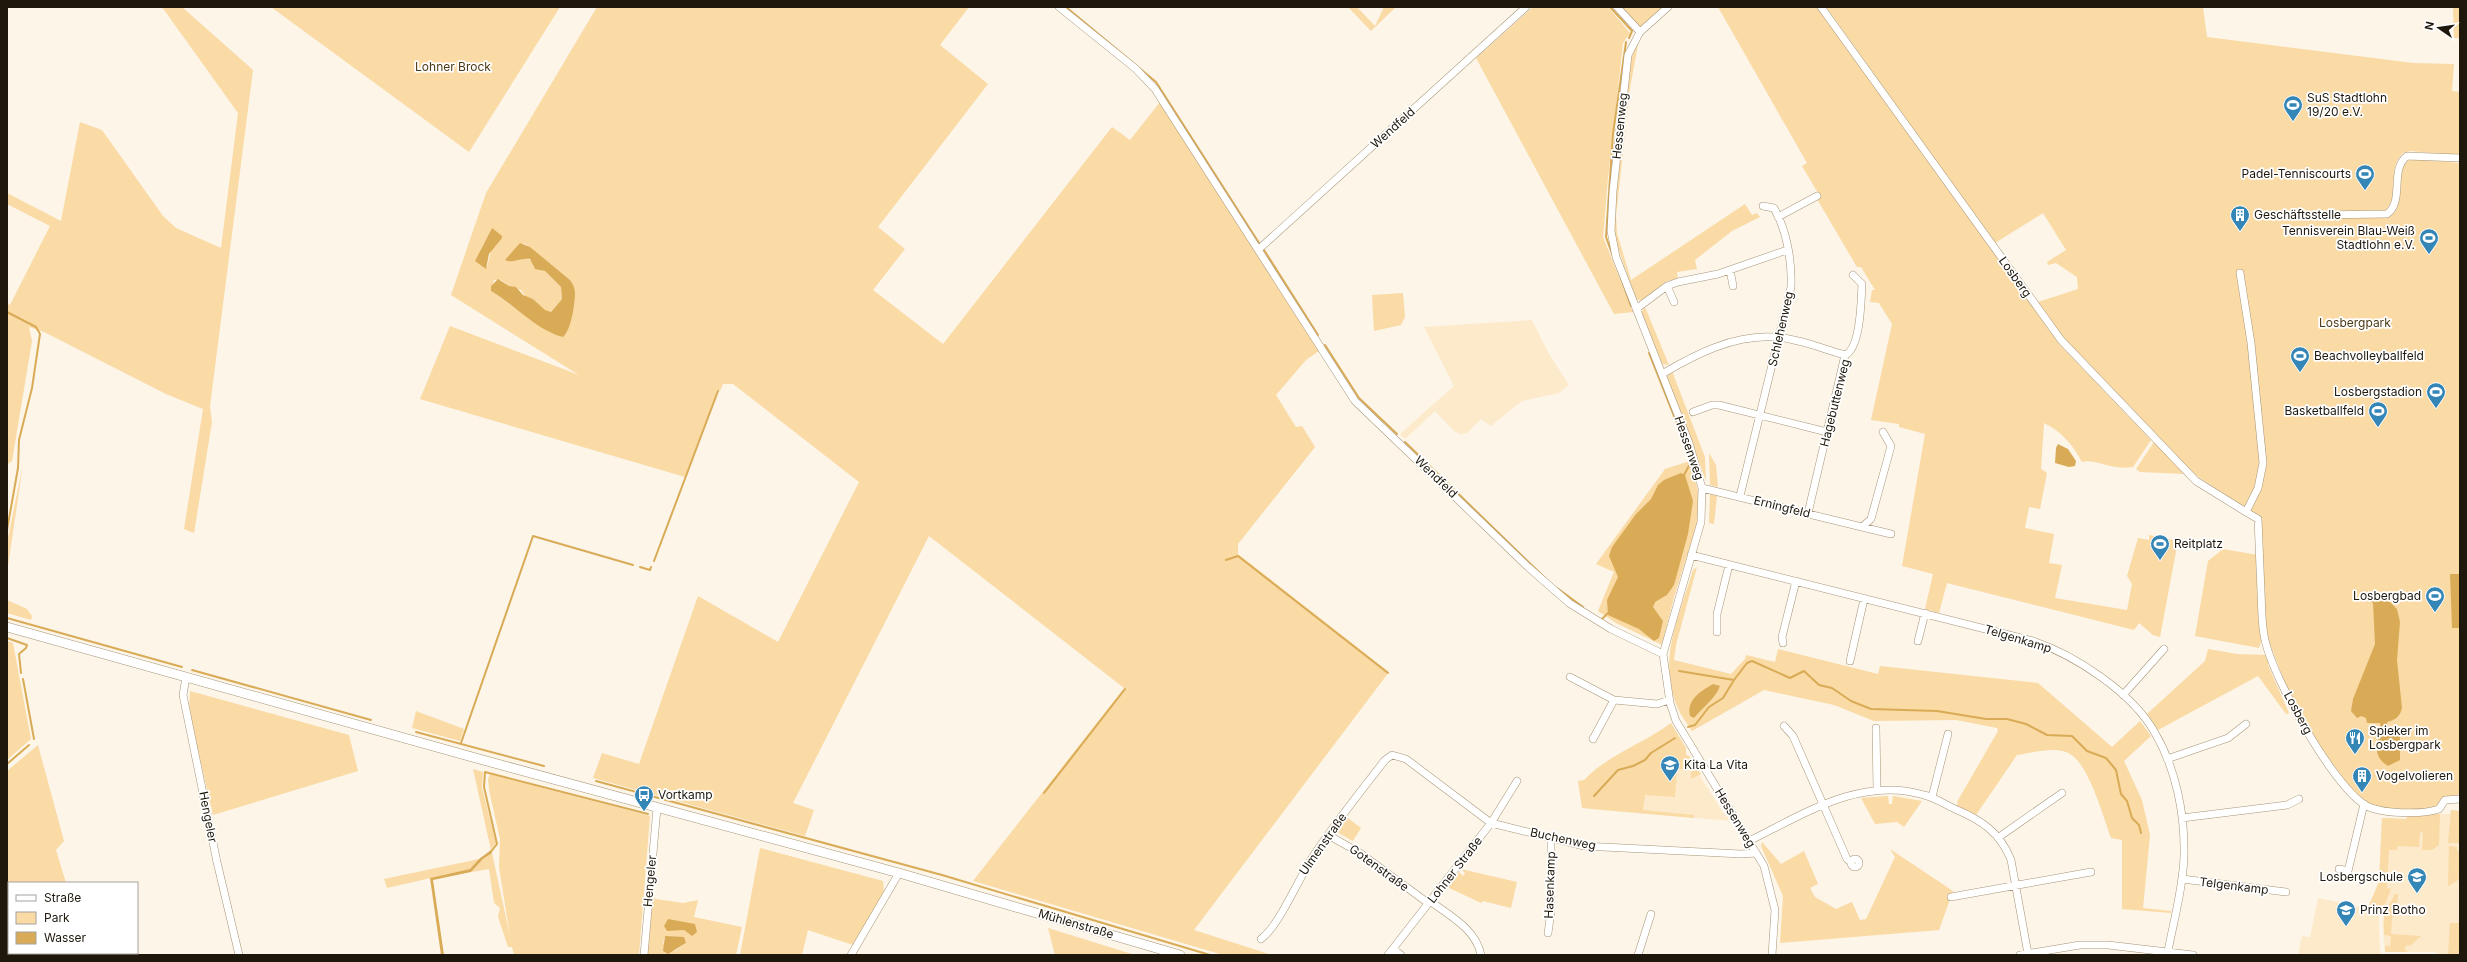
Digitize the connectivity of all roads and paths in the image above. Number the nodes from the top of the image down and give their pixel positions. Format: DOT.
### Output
graph roads {
  1 [pos="1059,7"];
  2 [pos="1526,7"];
  3 [pos="1617,7"];
  4 [pos="1668,7"];
  5 [pos="1821,7"];
  6 [pos="1640,32"];
  7 [pos="2460,158"];
  8 [pos="1817,196"];
  9 [pos="1763,206"];
  10 [pos="2317,215"];
  11 [pos="1778,217"];
  12 [pos="1259,249"];
  13 [pos="1787,250"];
  14 [pos="1730,270"];
  15 [pos="2240,273"];
  16 [pos="1853,275"];
  17 [pos="1668,286"];
  18 [pos="1733,286"];
  19 [pos="1674,302"];
  20 [pos="1636,309"];
  21 [pos="1780,338"];
  22 [pos="1846,355"];
  23 [pos="1662,374"];
  24 [pos="1693,412"];
  25 [pos="1760,415"];
  26 [pos="1827,432"];
  27 [pos="1883,432"];
  28 [pos="1702,488"];
  29 [pos="1740,496"];
  30 [pos="2246,512"];
  31 [pos="1808,513"];
  32 [pos="1865,526"];
  33 [pos="1891,534"];
  34 [pos="1691,555"];
  35 [pos="1729,565"];
  36 [pos="1796,581"];
  37 [pos="1864,599"];
  38 [pos="1924,613"];
  39 [pos="7,627"];
  40 [pos="1716,632"];
  41 [pos="1918,641"];
  42 [pos="1783,643"];
  43 [pos="2164,650"];
  44 [pos="1663,654"];
  45 [pos="1850,661"];
  46 [pos="186,677"];
  47 [pos="1570,677"];
  48 [pos="2123,695"];
  49 [pos="1614,700"];
  50 [pos="1669,700"];
  51 [pos="2246,724"];
  52 [pos="1784,726"];
  53 [pos="1876,728"];
  54 [pos="1948,734"];
  55 [pos="1593,740"];
  56 [pos="1392,754"];
  57 [pos="2167,759"];
  58 [pos="1517,781"];
  59 [pos="1877,790"];
  60 [pos="2062,793"];
  61 [pos="1932,797"];
  62 [pos="2299,799"];
  63 [pos="2460,799"];
  64 [pos="2364,804"];
  65 [pos="1822,805"];
  66 [pos="657,808"];
  67 [pos="2182,818"];
  68 [pos="1491,823"];
  69 [pos="1328,835"];
  70 [pos="1551,837"];
  71 [pos="1999,837"];
  72 [pos="1749,841"];
  73 [pos="1756,853"];
  74 [pos="1851,862"];
  75 [pos="2339,869"];
  76 [pos="2091,872"];
  77 [pos="899,873"];
  78 [pos="2182,879"];
  79 [pos="2014,885"];
  80 [pos="2286,892"];
  81 [pos="1951,897"];
  82 [pos="1429,902"];
  83 [pos="1650,914"];
  84 [pos="1548,933"];
  85 [pos="1261,939"];
  86 [pos="2127,946"];
  87 [pos="1393,949"];
  88 [pos="2168,951"];
  89 [pos="2025,954"];
  90 [pos="239,955"];
  91 [pos="644,955"];
  92 [pos="851,955"];
  93 [pos="1180,955"];
  94 [pos="1388,955"];
  95 [pos="1401,955"];
  96 [pos="1481,955"];
  97 [pos="1638,955"];
  98 [pos="1772,955"];
  99 [pos="2126,955"];
  100 [pos="2192,955"];
  1 -- 12 [label="street, Wendfeld"];
  2 -- 12 [label="street, Wendfeld"];
  3 -- 6 [label="street"];
  4 -- 6 [label="street, Hessenweg"];
  5 -- 30 [label="street, Losberg"];
  6 -- 20 [label="street, Hessenweg"];
  7 -- 10 [label="street"];
  8 -- 11 [label="street"];
  9 -- 11 [label="street"];
  11 -- 13 [label="street, Schlehenweg"];
  12 -- 44 [label="street, Wendfeld"];
  13 -- 14 [label="street"];
  13 -- 21 [label="street, Schlehenweg"];
  14 -- 17 [label="street"];
  14 -- 18 [label="street"];
  15 -- 30 [label="street"];
  16 -- 22 [label="street, Hagebuttenweg"];
  17 -- 19 [label="street"];
  17 -- 20 [label="street"];
  20 -- 23 [label="street, Hessenweg"];
  21 -- 22 [label="street"];
  21 -- 23 [label="street"];
  21 -- 25 [label="street, Schlehenweg"];
  22 -- 26 [label="street, Hagebuttenweg"];
  23 -- 28 [label="street, Hessenweg"];
  24 -- 25 [label="street"];
  25 -- 26 [label="street"];
  25 -- 29 [label="street, Schlehenweg"];
  26 -- 31 [label="street, Hagebuttenweg"];
  27 -- 32 [label="street"];
  28 -- 29 [label="street, Erningfeld"];
  28 -- 34 [label="street, Hessenweg"];
  29 -- 31 [label="street, Erningfeld"];
  30 -- 64 [label="street, Losberg"];
  31 -- 32 [label="street, Erningfeld"];
  32 -- 33 [label="street, Erningfeld"];
  34 -- 35 [label="street, Telgenkamp"];
  34 -- 44 [label="street, Hessenweg"];
  35 -- 36 [label="street, Telgenkamp"];
  35 -- 40 [label="street"];
  36 -- 37 [label="street, Telgenkamp"];
  36 -- 42 [label="street"];
  37 -- 38 [label="street, Telgenkamp"];
  37 -- 45 [label="street"];
  38 -- 41 [label="street"];
  38 -- 48 [label="street, Telgenkamp"];
  39 -- 46 [label="main road, Mühlenstraße"];
  43 -- 48 [label="street"];
  44 -- 50 [label="street, Hessenweg"];
  46 -- 66 [label="main road, Mühlenstraße"];
  46 -- 90 [label="street, Hengeler"];
  47 -- 49 [label="street"];
  48 -- 57 [label="street, Telgenkamp"];
  49 -- 50 [label="street"];
  49 -- 55 [label="street"];
  50 -- 72 [label="street, Hessenweg"];
  51 -- 57 [label="street"];
  52 -- 65 [label="street"];
  53 -- 59 [label="street"];
  54 -- 61 [label="street"];
  56 -- 68 [label="street, Buchenweg"];
  56 -- 69 [label="street, Ulmenstraße"];
  57 -- 67 [label="street, Telgenkamp"];
  58 -- 68 [label="street, Lohner Straße"];
  59 -- 61 [label="street"];
  59 -- 65 [label="street"];
  60 -- 71 [label="street"];
  61 -- 71 [label="street"];
  62 -- 67 [label="street"];
  63 -- 64 [label="street, Losberg"];
  64 -- 75 [label="street"];
  65 -- 72 [label="street"];
  65 -- 74 [label="street"];
  66 -- 77 [label="main road, Mühlenstraße"];
  66 -- 91 [label="street, Hengeler"];
  67 -- 78 [label="street, Telgenkamp"];
  68 -- 70 [label="street, Buchenweg"];
  68 -- 82 [label="street, Lohner Straße"];
  69 -- 82 [label="street, Gotenstraße"];
  69 -- 85 [label="street, Ulmenstraße"];
  70 -- 73 [label="street, Buchenweg"];
  70 -- 84 [label="street, Hasenkamp"];
  71 -- 79 [label="street"];
  72 -- 73 [label="street, Hessenweg"];
  73 -- 98 [label="street, Hessenweg"];
  76 -- 79 [label="street"];
  77 -- 92 [label="street"];
  77 -- 93 [label="main road, Mühlenstraße"];
  78 -- 80 [label="street, Telgenkamp"];
  78 -- 88 [label="street, Telgenkamp"];
  79 -- 81 [label="street"];
  79 -- 89 [label="street"];
  82 -- 87 [label="street, Lohner Straße"];
  82 -- 96 [label="street, Gotenstraße"];
  83 -- 97 [label="street"];
  86 -- 88 [label="street"];
  86 -- 89 [label="street"];
  86 -- 99 [label="street"];
  87 -- 94 [label="street, Lohner Straße"];
  87 -- 95 [label="street"];
  88 -- 100 [label="street"];
}
